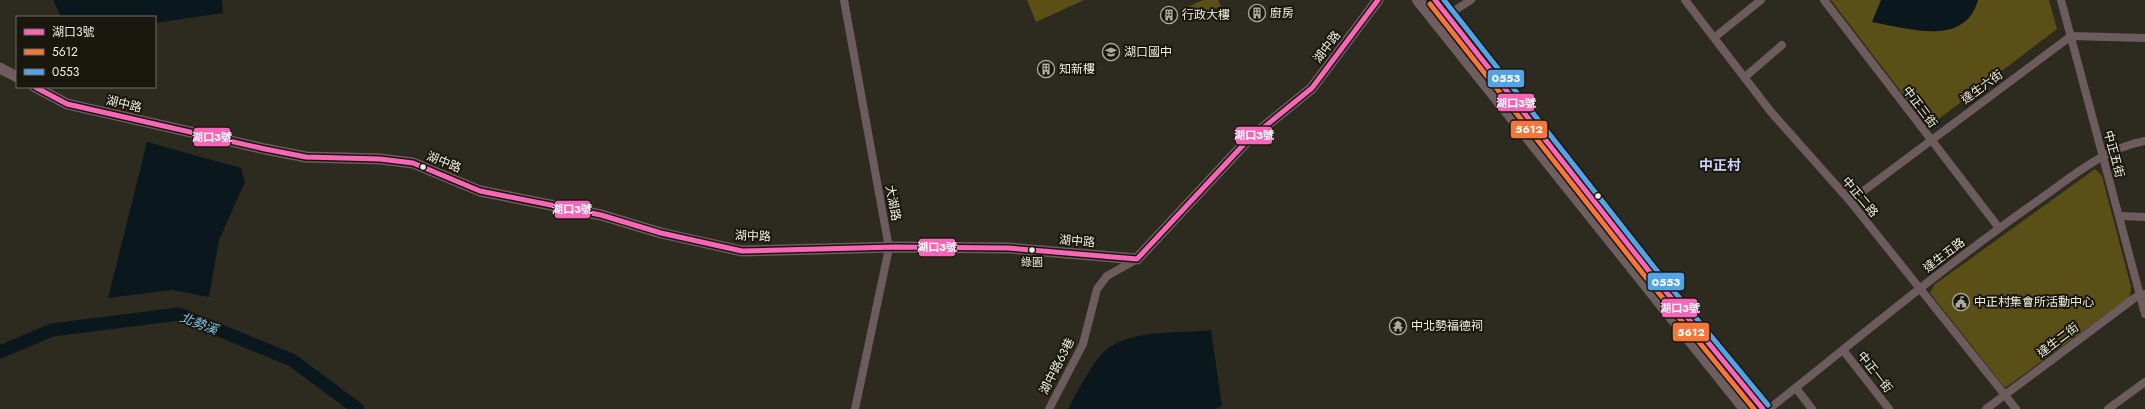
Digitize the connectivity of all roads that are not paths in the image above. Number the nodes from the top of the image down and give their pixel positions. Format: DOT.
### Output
graph roads {
  1 [pos="844,0"];
  2 [pos="1378,0"];
  3 [pos="1418,0"];
  4 [pos="1436,0"];
  5 [pos="1471,0"];
  6 [pos="1685,0"];
  7 [pos="1761,0"];
  8 [pos="1824,0"];
  9 [pos="2062,0"];
  10 [pos="1447,15"];
  11 [pos="1436,23"];
  12 [pos="2072,36"];
  13 [pos="1715,37"];
  14 [pos="2145,38"];
  15 [pos="1782,45"];
  16 [pos="0,68"];
  17 [pos="16,77"];
  18 [pos="1745,77"];
  19 [pos="37,88"];
  20 [pos="1930,140"];
  21 [pos="2145,141"];
  22 [pos="2102,156"];
  23 [pos="1850,201"];
  24 [pos="2120,216"];
  25 [pos="2145,217"];
  26 [pos="1999,228"];
  27 [pos="890,248"];
  28 [pos="1137,259"];
  29 [pos="1920,288"];
  30 [pos="2142,294"];
  31 [pos="2145,314"];
  32 [pos="1843,350"];
  33 [pos="2145,382"];
  34 [pos="1796,388"];
  35 [pos="2004,395"];
  36 [pos="855,409"];
  37 [pos="1049,409"];
  38 [pos="1745,409"];
  39 [pos="1763,409"];
  40 [pos="1769,409"];
  41 [pos="1812,409"];
  42 [pos="1889,409"];
  43 [pos="1986,409"];
  44 [pos="2016,409"];
  45 [pos="2108,409"];
  1 -- 27 [label="street, 大湖路"];
  2 -- 28 [label="street, 湖中路"];
  3 -- 11 [label="main road"];
  4 -- 10 [label="main road"];
  5 -- 10 [label="street"];
  6 -- 13 [label="street, 中正二路"];
  7 -- 13 [label="street"];
  8 -- 20 [label="street, 中正三街"];
  9 -- 12 [label="street, 中正五街"];
  10 -- 11 [label="street"];
  10 -- 39 [label="main road"];
  11 -- 38 [label="main road"];
  12 -- 14 [label="street"];
  12 -- 20 [label="street, 達生六街"];
  12 -- 22 [label="street, 中正五街"];
  13 -- 18 [label="street, 中正二路"];
  15 -- 18 [label="street"];
  16 -- 17 [label="street"];
  18 -- 23 [label="street, 中正二路"];
  19 -- 27 [label="street, 湖中路"];
  20 -- 23 [label="street, 達生六街"];
  20 -- 26 [label="street, 中正三街"];
  21 -- 22 [label="street, 達生五路"];
  22 -- 24 [label="street, 中正五街"];
  22 -- 26 [label="street, 達生五路"];
  23 -- 29 [label="street, 中正二路"];
  24 -- 25 [label="street"];
  24 -- 30 [label="street, 中正五街"];
  26 -- 29 [label="street, 達生五路"];
  27 -- 28 [label="street, 湖中路"];
  27 -- 36 [label="street, 大湖路"];
  28 -- 37 [label="street, 湖中路63巷"];
  29 -- 32 [label="street, 達生五路"];
  29 -- 35 [label="street, 中正二路"];
  30 -- 31 [label="street, 中正五街"];
  30 -- 35 [label="street, 達生二街"];
  32 -- 34 [label="street, 達生五路"];
  32 -- 42 [label="street, 中正一街"];
  33 -- 45 [label="street"];
  34 -- 40 [label="street, 達生五路"];
  34 -- 41 [label="street"];
  35 -- 43 [label="street, 達生二街"];
  35 -- 44 [label="street, 中正二路"];
}
